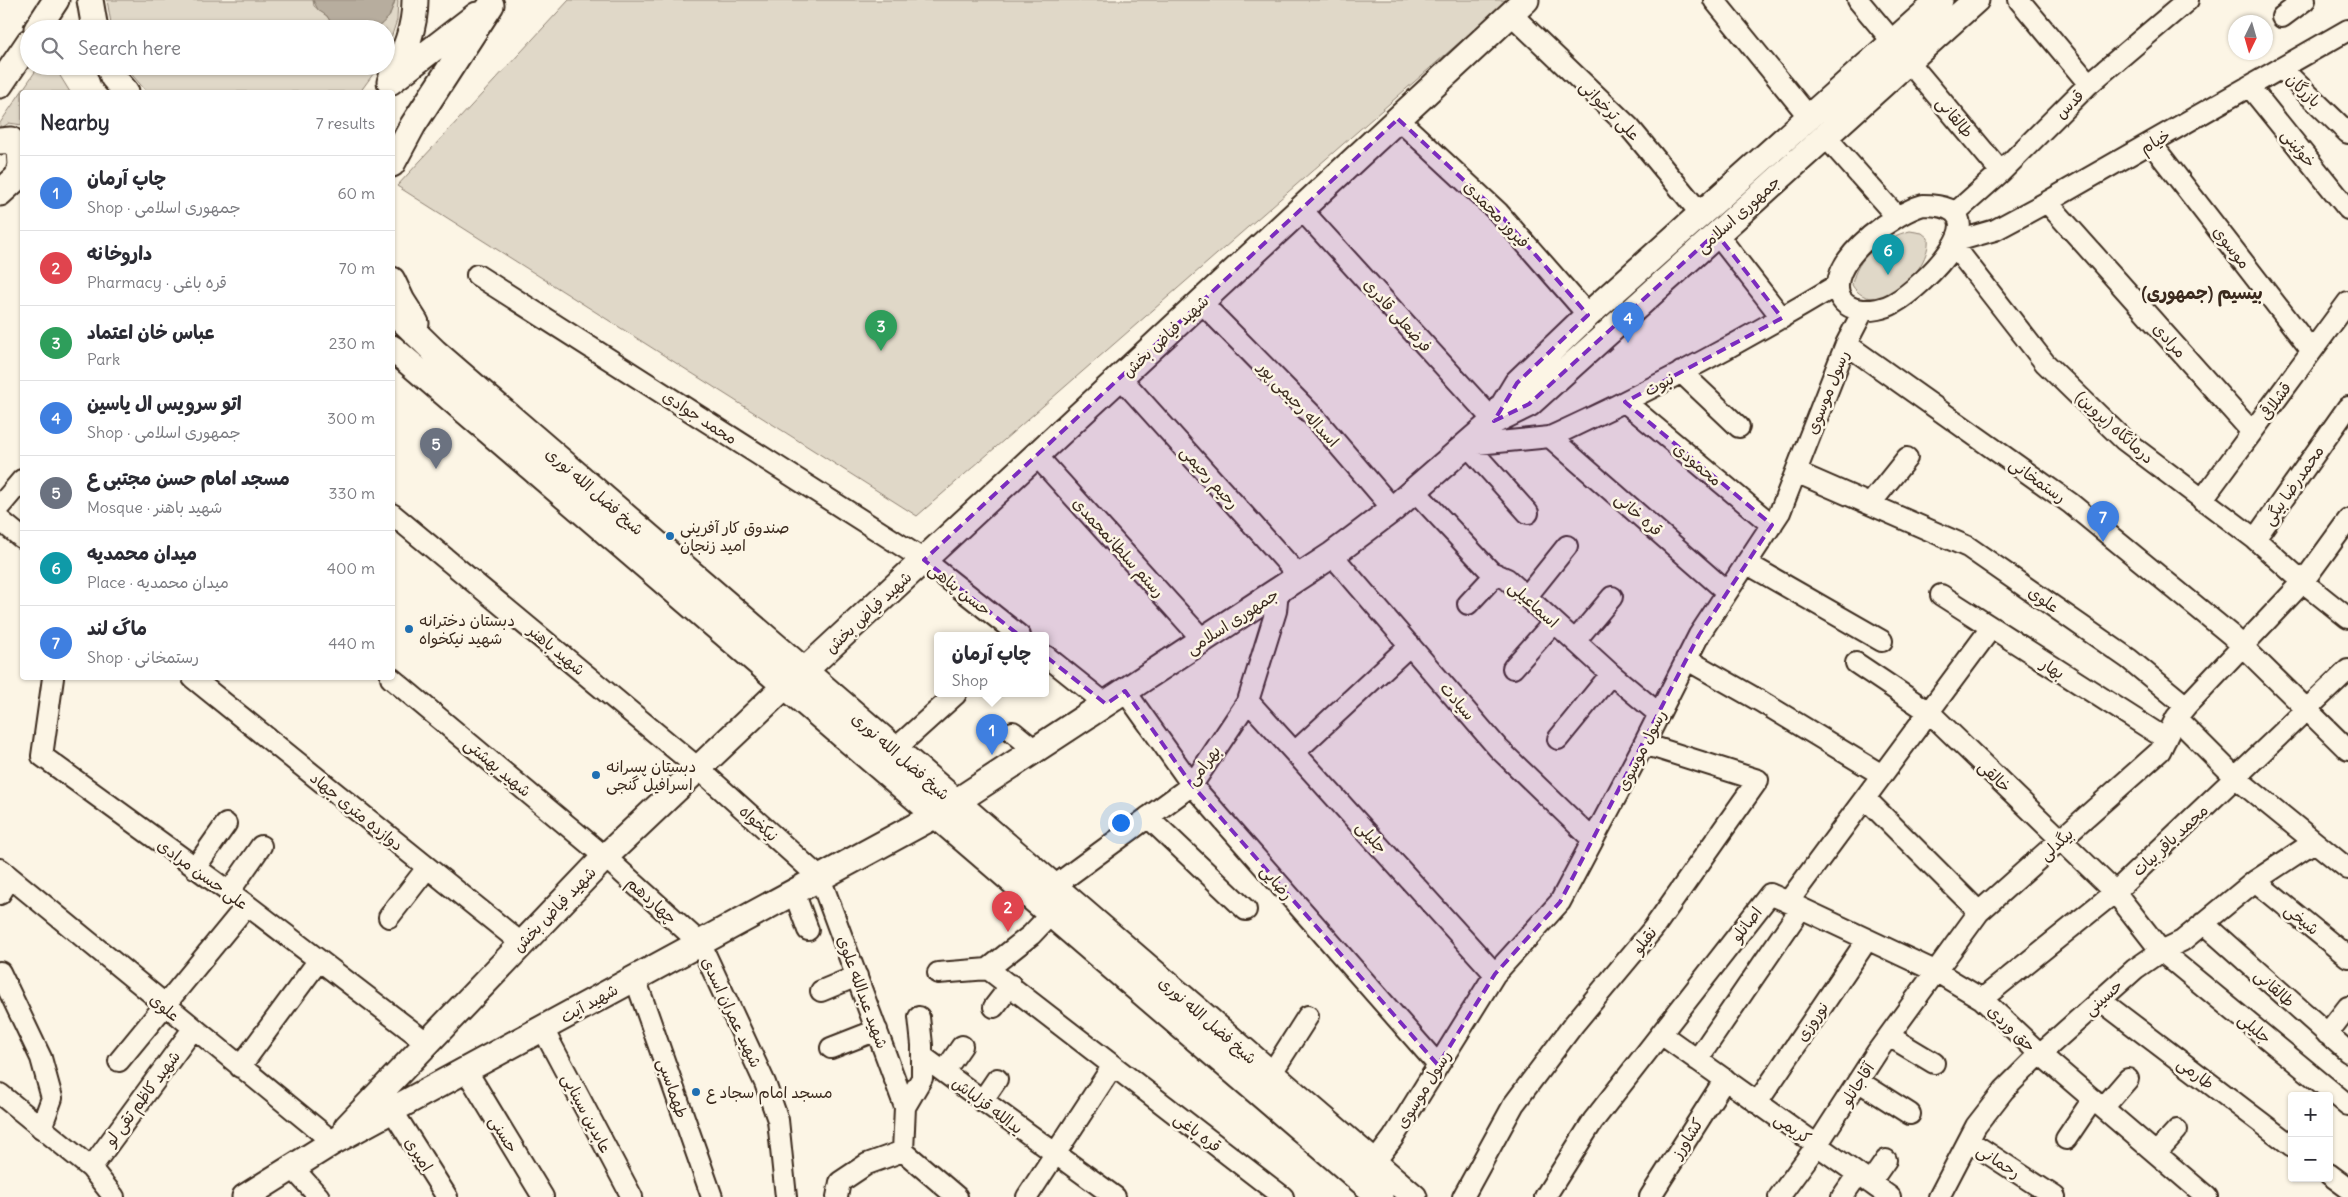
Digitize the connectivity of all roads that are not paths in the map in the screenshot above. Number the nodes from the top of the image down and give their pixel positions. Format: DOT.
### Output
graph roads {
  1 [pos="56,0"];
  2 [pos="90,0"];
  3 [pos="415,0"];
  4 [pos="1714,0"];
  5 [pos="1858,0"];
  6 [pos="1940,0"];
  7 [pos="1976,0"];
  8 [pos="2019,0"];
  9 [pos="2188,0"];
  10 [pos="2305,0"];
  11 [pos="493,2"];
  12 [pos="1519,7"];
  13 [pos="2282,17"];
  14 [pos="43,20"];
  15 [pos="93,20"];
  16 [pos="2348,30"];
  17 [pos="1893,42"];
  18 [pos="20,54"];
  19 [pos="1908,61"];
  20 [pos="2281,68"];
  21 [pos="395,69"];
  22 [pos="112,75"];
  23 [pos="392,75"];
  24 [pos="3,77"];
  25 [pos="2089,84"];
  26 [pos="2250,86"];
  27 [pos="385,87"];
  28 [pos="124,90"];
  29 [pos="1809,117"];
  30 [pos="1398,119"];
  31 [pos="2348,133"];
  32 [pos="1825,136"];
  33 [pos="0,141"];
  34 [pos="2151,143"];
  35 [pos="20,149"];
  36 [pos="395,158"];
  37 [pos="2002,172"];
  38 [pos="20,175"];
  39 [pos="0,193"];
  40 [pos="2047,202"];
  41 [pos="1301,209"];
  42 [pos="2348,209"];
  43 [pos="1955,213"];
  44 [pos="1701,214"];
  45 [pos="1897,216"];
  46 [pos="1716,233"];
  47 [pos="1955,244"];
  48 [pos="477,275"];
  49 [pos="1837,285"];
  50 [pos="395,286"];
  51 [pos="1201,302"];
  52 [pos="2348,302"];
  53 [pos="1863,311"];
  54 [pos="395,313"];
  55 [pos="1588,315"];
  56 [pos="1782,318"];
  57 [pos="1846,344"];
  58 [pos="395,350"];
  59 [pos="2312,351"];
  60 [pos="435,352"];
  61 [pos="1681,372"];
  62 [pos="1120,377"];
  63 [pos="1625,402"];
  64 [pos="2348,407"];
  65 [pos="1494,420"];
  66 [pos="1739,427"];
  67 [pos="2252,432"];
  68 [pos="1550,437"];
  69 [pos="1467,445"];
  70 [pos="1036,455"];
  71 [pos="1907,458"];
  72 [pos="1796,472"];
  73 [pos="20,482"];
  74 [pos="1415,491"];
  75 [pos="2202,500"];
  76 [pos="1871,504"];
  77 [pos="0,506"];
  78 [pos="1393,509"];
  79 [pos="1528,513"];
  80 [pos="395,516"];
  81 [pos="0,520"];
  82 [pos="2348,520"];
  83 [pos="1772,525"];
  84 [pos="20,536"];
  85 [pos="2255,539"];
  86 [pos="1567,546"];
  87 [pos="1332,554"];
  88 [pos="924,560"];
  89 [pos="1746,563"];
  90 [pos="1496,574"];
  91 [pos="1299,576"];
  92 [pos="2303,582"];
  93 [pos="1278,590"];
  94 [pos="1727,592"];
  95 [pos="1941,595"];
  96 [pos="1527,596"];
  97 [pos="1612,597"];
  98 [pos="1468,604"];
  99 [pos="2348,618"];
  100 [pos="1554,622"];
  101 [pos="1991,628"];
  102 [pos="1014,632"];
  103 [pos="1203,640"];
  104 [pos="1575,641"];
  105 [pos="1882,642"];
  106 [pos="1410,645"];
  107 [pos="2242,647"];
  108 [pos="1049,658"];
  109 [pos="1686,659"];
  110 [pos="1856,662"];
  111 [pos="1513,668"];
  112 [pos="2348,670"];
  113 [pos="1611,674"];
  114 [pos="794,679"];
  115 [pos="53,680"];
  116 [pos="195,680"];
  117 [pos="393,680"];
  118 [pos="953,697"];
  119 [pos="1116,697"];
  120 [pos="1248,701"];
  121 [pos="2306,711"];
  122 [pos="1929,712"];
  123 [pos="2181,712"];
  124 [pos="1659,714"];
  125 [pos="1013,732"];
  126 [pos="1558,739"];
  127 [pos="2166,739"];
  128 [pos="1644,744"];
  129 [pos="894,750"];
  130 [pos="1035,750"];
  131 [pos="2348,750"];
  132 [pos="1294,752"];
  133 [pos="698,768"];
  134 [pos="1882,775"];
  135 [pos="2236,778"];
  136 [pos="1192,785"];
  137 [pos="1865,798"];
  138 [pos="946,809"];
  139 [pos="1148,817"];
  140 [pos="226,824"];
  141 [pos="1593,840"];
  142 [pos="2061,840"];
  143 [pos="2314,842"];
  144 [pos="260,846"];
  145 [pos="605,857"];
  146 [pos="2346,864"];
  147 [pos="195,868"];
  148 [pos="427,868"];
  149 [pos="820,878"];
  150 [pos="3,880"];
  151 [pos="2255,881"];
  152 [pos="1053,887"];
  153 [pos="229,892"];
  154 [pos="794,892"];
  155 [pos="2115,892"];
  156 [pos="247,905"];
  157 [pos="1795,905"];
  158 [pos="1246,910"];
  159 [pos="1979,912"];
  160 [pos="1051,914"];
  161 [pos="390,916"];
  162 [pos="2204,923"];
  163 [pos="808,930"];
  164 [pos="1868,940"];
  165 [pos="521,943"];
  166 [pos="700,943"];
  167 [pos="2161,951"];
  168 [pos="2348,957"];
  169 [pos="319,960"];
  170 [pos="988,969"];
  171 [pos="0,972"];
  172 [pos="1937,972"];
  173 [pos="938,973"];
  174 [pos="1495,974"];
  175 [pos="857,976"];
  176 [pos="635,978"];
  177 [pos="1011,985"];
  178 [pos="821,992"];
  179 [pos="1982,999"];
  180 [pos="2100,1000"];
  181 [pos="166,1007"];
  182 [pos="994,1007"];
  183 [pos="2348,1007"];
  184 [pos="1308,1016"];
  185 [pos="919,1017"];
  186 [pos="543,1028"];
  187 [pos="193,1029"];
  188 [pos="877,1030"];
  189 [pos="1661,1034"];
  190 [pos="2327,1034"];
  191 [pos="1889,1036"];
  192 [pos="426,1042"];
  193 [pos="962,1046"];
  194 [pos="831,1048"];
  195 [pos="2348,1052"];
  196 [pos="2040,1054"];
  197 [pos="922,1056"];
  198 [pos="1697,1060"];
  199 [pos="119,1061"];
  200 [pos="1934,1063"];
  201 [pos="1438,1066"];
  202 [pos="240,1067"];
  203 [pos="1112,1067"];
  204 [pos="466,1070"];
  205 [pos="944,1072"];
  206 [pos="1271,1074"];
  207 [pos="996,1079"];
  208 [pos="1725,1079"];
  209 [pos="2128,1079"];
  210 [pos="1858,1081"];
  211 [pos="0,1094"];
  212 [pos="982,1101"];
  213 [pos="1757,1102"];
  214 [pos="2098,1103"];
  215 [pos="905,1106"];
  216 [pos="2348,1106"];
  217 [pos="392,1110"];
  218 [pos="1910,1114"];
  219 [pos="42,1128"];
  220 [pos="2176,1130"];
  221 [pos="2066,1139"];
  222 [pos="1969,1140"];
  223 [pos="333,1142"];
  224 [pos="2288,1143"];
  225 [pos="1817,1145"];
  226 [pos="904,1151"];
  227 [pos="2156,1153"];
  228 [pos="1054,1154"];
  229 [pos="1886,1160"];
  230 [pos="1374,1163"];
  231 [pos="292,1167"];
  232 [pos="91,1168"];
  233 [pos="2333,1177"];
  234 [pos="1864,1179"];
  235 [pos="2348,1188"];
  236 [pos="1374,1195"];
  237 [pos="114,1197"];
  238 [pos="245,1197"];
  239 [pos="318,1197"];
  240 [pos="447,1197"];
  241 [pos="543,1197"];
  242 [pos="632,1197"];
  243 [pos="712,1197"];
  244 [pos="786,1197"];
  245 [pos="837,1197"];
  246 [pos="956,1197"];
  247 [pos="1027,1197"];
  248 [pos="1115,1197"];
  249 [pos="1283,1197"];
  250 [pos="1414,1197"];
  251 [pos="1462,1197"];
  252 [pos="1545,1197"];
  253 [pos="1650,1197"];
  254 [pos="1779,1197"];
  255 [pos="1842,1197"];
  256 [pos="1890,1197"];
  257 [pos="1939,1197"];
  258 [pos="2055,1197"];
  259 [pos="2208,1197"];
  1 -- 14 [label="main road"];
  2 -- 15 [label="main road"];
  3 -- 21 [label="main road"];
  4 -- 29 [label="street"];
  5 -- 17 [label="street"];
  6 -- 17 [label="main road, جمهوری اسلامی"];
  7 -- 19 [label="main road, جمهوری اسلامی"];
  8 -- 25 [label="street"];
  9 -- 25 [label="street, قدس"];
  10 -- 13 [label="street"];
  11 -- 27 [label="main road"];
  11 -- 36 [label="main road"];
  12 -- 30 [label="main road, شهید فیاض بخش"];
  12 -- 44 [label="street, علی ترخوانی"];
  16 -- 20 [label="street, خیام"];
  17 -- 29 [label="main road, جمهوری اسلامی"];
  18 -- 24 [label="main road"];
  19 -- 32 [label="main road, جمهوری اسلامی"];
  19 -- 37 [label="street, طالقانی"];
  20 -- 26 [label="street, خیام"];
  20 -- 31 [label="street, بازرگان"];
  22 -- 28 [label="main road"];
  23 -- 27 [label="main road"];
  25 -- 37 [label="street, قدس"];
  26 -- 34 [label="street, خیام"];
  26 -- 42 [label="street, خوئینی"];
  29 -- 44 [label="main road, جمهوری اسلامی"];
  30 -- 41 [label="main road, شهید فیاض بخش"];
  30 -- 55 [label="street, فیروز محمدی"];
  32 -- 45 [label="street"];
  32 -- 46 [label="main road, جمهوری اسلامی"];
  33 -- 35 [label="main road"];
  34 -- 40 [label="street, خیام"];
  34 -- 59 [label="street, موسوی"];
  37 -- 43 [label="street, قدس"];
  38 -- 39 [label="main road"];
  40 -- 47 [label="street, خیام"];
  40 -- 67 [label="street, مرادی"];
  41 -- 51 [label="main road, شهید فیاض بخش"];
  41 -- 65 [label="street, فرضعلی قادری"];
  43 -- 45 [label="street"];
  43 -- 47 [label="street"];
  44 -- 55 [label="main road, جمهوری اسلامی"];
  45 -- 49 [label="street"];
  46 -- 56 [label="street"];
  46 -- 65 [label="main road, جمهوری اسلامی"];
  47 -- 53 [label="street"];
  47 -- 75 [label="street, درمانگاه (پروین)"];
  48 -- 88 [label="street, محمد جوادی"];
  49 -- 53 [label="street"];
  49 -- 56 [label="street, نبوت"];
  50 -- 60 [label="main road"];
  51 -- 62 [label="main road, شهید فیاض بخش"];
  51 -- 78 [label="street, اسداله رحیمی پور"];
  52 -- 59 [label="street, قشلاقی"];
  53 -- 57 [label="street, رسول موسوی"];
  54 -- 60 [label="main road, شیخ فضل الله نوری"];
  55 -- 65 [label="main road, جمهوری اسلامی"];
  56 -- 61 [label="street, نبوت"];
  57 -- 72 [label="street, رسول موسوی"];
  57 -- 107 [label="street, رستمخانی"];
  58 -- 114 [label="main road, شیخ فضل الله نوری"];
  59 -- 67 [label="street, قشلاقی"];
  60 -- 114 [label="main road, شیخ فضل الله نوری"];
  61 -- 63 [label="street, نبوت"];
  61 -- 66 [label="street"];
  62 -- 70 [label="main road, شهید فیاض بخش"];
  62 -- 91 [label="street, رحیم رحیمی"];
  63 -- 68 [label="street, نبوت"];
  63 -- 83 [label="street, محمودی"];
  64 -- 85 [label="street, محمدرضا بیگی"];
  65 -- 69 [label="main road, جمهوری اسلامی"];
  67 -- 75 [label="street, قشلاقی"];
  68 -- 69 [label="street, نبوت"];
  68 -- 94 [label="street, قره خانی"];
  69 -- 74 [label="main road, جمهوری اسلامی"];
  69 -- 79 [label="street"];
  70 -- 88 [label="main road, شهید فیاض بخش"];
  70 -- 103 [label="street, رستم سلطانمحمدی"];
  71 -- 76 [label="street"];
  72 -- 76 [label="street, علوی"];
  72 -- 83 [label="street, رسول موسوی"];
  73 -- 77 [label="street"];
  74 -- 78 [label="main road, جمهوری اسلامی"];
  74 -- 90 [label="street, اسماعیلی"];
  75 -- 85 [label="street, درمانگاه (پروین)"];
  76 -- 123 [label="street, علوی"];
  78 -- 87 [label="main road, جمهوری اسلامی"];
  80 -- 133 [label="street, شهید باهنر"];
  81 -- 84 [label="street"];
  82 -- 92 [label="street, بیگدلی"];
  83 -- 89 [label="street, رسول موسوی"];
  85 -- 92 [label="street, درمانگاه (پروین)"];
  86 -- 96 [label="street"];
  87 -- 91 [label="main road, جمهوری اسلامی"];
  87 -- 106 [label="street, سیادت"];
  88 -- 102 [label="street, حسن پناهی"];
  88 -- 114 [label="main road, شهید فیاض بخش"];
  89 -- 94 [label="street, رسول موسوی"];
  89 -- 105 [label="street"];
  90 -- 96 [label="street, اسماعیلی"];
  90 -- 98 [label="street"];
  91 -- 93 [label="main road, جمهوری اسلامی"];
  92 -- 99 [label="street, درمانگاه (پروین)"];
  92 -- 107 [label="street, بیگدلی"];
  93 -- 103 [label="main road, جمهوری اسلامی"];
  93 -- 120 [label="street, بهرامی"];
  94 -- 109 [label="street, رسول موسوی"];
  95 -- 101 [label="street, بهار"];
  96 -- 100 [label="street, اسماعیلی"];
  97 -- 104 [label="street"];
  100 -- 104 [label="street, اسماعیلی"];
  100 -- 111 [label="street"];
  101 -- 122 [label="street"];
  101 -- 127 [label="street, بهار"];
  103 -- 119 [label="main road, جمهوری اسلامی"];
  104 -- 113 [label="street, اسماعیلی"];
  106 -- 132 [label="street"];
  106 -- 141 [label="street, سیادت"];
  107 -- 121 [label="street, رستمخانی"];
  107 -- 123 [label="street, بیگدلی"];
  108 -- 119 [label="street"];
  109 -- 124 [label="street, رسول موسوی"];
  109 -- 134 [label="street"];
  110 -- 122 [label="street, خالقی"];
  112 -- 121 [label="street, محمد باقر بیات"];
  113 -- 124 [label="street, اسماعیلی"];
  113 -- 126 [label="street"];
  114 -- 129 [label="main road, شیخ فضل الله نوری"];
  114 -- 133 [label="main road, شهید فیاض بخش"];
  114 -- 138 [label="main road, شیخ فضل الله نوری"];
  115 -- 147 [label="street, علی حسن مرادی"];
  116 -- 148 [label="street, دوازده متری جهاد"];
  117 -- 145 [label="street, شهید بهشتی"];
  118 -- 129 [label="street"];
  119 -- 130 [label="main road, جمهوری اسلامی"];
  119 -- 136 [label="street, رضایی"];
  120 -- 132 [label="street, جلیلی"];
  120 -- 136 [label="street, بهرامی"];
  121 -- 131 [label="street, رستمخانی"];
  121 -- 135 [label="street, محمد باقر بیات"];
  122 -- 134 [label="street"];
  122 -- 142 [label="street, خالقی"];
  123 -- 127 [label="street, بیگدلی"];
  123 -- 135 [label="street, علوی"];
  124 -- 128 [label="street, رسول موسوی"];
  125 -- 130 [label="street"];
  127 -- 142 [label="street, بیگدلی"];
  128 -- 141 [label="street, رسول موسوی"];
  128 -- 251 [label="street, نقیلو"];
  129 -- 138 [label="main road, شیخ فضل الله نوری"];
  130 -- 138 [label="main road, جمهوری اسلامی"];
  132 -- 174 [label="street, جلیلی"];
  133 -- 145 [label="main road, شهید فیاض بخش"];
  133 -- 149 [label="street, نیکخواه"];
  134 -- 137 [label="street"];
  135 -- 143 [label="street, علوی"];
  135 -- 155 [label="street, محمد باقر بیات"];
  136 -- 139 [label="street, بهرامی"];
  136 -- 201 [label="street, رضایی"];
  137 -- 157 [label="street"];
  137 -- 159 [label="street"];
  138 -- 149 [label="main road, شهید آیت"];
  138 -- 152 [label="main road, شیخ فضل الله نوری"];
  138 -- 160 [label="main road, شیخ فضل الله نوری"];
  139 -- 152 [label="street, بهرامی"];
  139 -- 158 [label="street"];
  140 -- 147 [label="street"];
  141 -- 174 [label="street, رسول موسوی"];
  142 -- 155 [label="street, خالقی"];
  142 -- 159 [label="street, بیگدلی"];
  143 -- 146 [label="street, علوی"];
  143 -- 151 [label="street, حسینی"];
  144 -- 153 [label="street"];
  145 -- 165 [label="main road, شهید فیاض بخش"];
  145 -- 166 [label="street, چهاردهم"];
  147 -- 153 [label="street, علی حسن مرادی"];
  148 -- 161 [label="street"];
  148 -- 165 [label="street, دوازده متری جهاد"];
  149 -- 154 [label="main road, شهید آیت"];
  149 -- 175 [label="street, شهید عبدالله علوی"];
  150 -- 181 [label="street, علوی"];
  151 -- 162 [label="street, حسینی"];
  151 -- 168 [label="street, شیخی"];
  152 -- 206 [label="main road, شیخ فضل الله نوری"];
  153 -- 156 [label="street, علی حسن مرادی"];
  154 -- 163 [label="street"];
  154 -- 166 [label="main road, شهید آیت"];
  155 -- 167 [label="street, جلیلی"];
  155 -- 179 [label="street, محمد باقر بیات"];
  156 -- 169 [label="street, علی حسن مرادی"];
  156 -- 181 [label="street"];
  157 -- 164 [label="street, حق وردی"];
  157 -- 189 [label="street, اصانلو"];
  157 -- 198 [label="street"];
  159 -- 172 [label="street, بیگدلی"];
  160 -- 170 [label="street"];
  160 -- 236 [label="main road, شیخ فضل الله نوری"];
  162 -- 167 [label="street, حسینی"];
  162 -- 190 [label="street, طالقانی"];
  164 -- 172 [label="street, حق وردی"];
  164 -- 213 [label="street, نوروزی"];
  165 -- 192 [label="main road, شهید فیاض بخش"];
  166 -- 176 [label="main road, شهید آیت"];
  166 -- 244 [label="street, شهید عمران اسدی"];
  167 -- 180 [label="street, حسینی"];
  167 -- 216 [label="street, جلیلی"];
  169 -- 192 [label="street, علی حسن مرادی"];
  169 -- 202 [label="street"];
  170 -- 173 [label="street"];
  170 -- 177 [label="street, قره باغی"];
  171 -- 219 [label="street"];
  172 -- 179 [label="street, حق وردی"];
  172 -- 191 [label="street, آقاجانلو"];
  174 -- 201 [label="street, رسول موسوی"];
  175 -- 178 [label="street"];
  175 -- 188 [label="street, شهید عبدالله علوی"];
  176 -- 186 [label="main road, شهید آیت"];
  176 -- 243 [label="street, طهماسبی"];
  177 -- 182 [label="street"];
  177 -- 203 [label="street, قره باغی"];
  179 -- 196 [label="street, حق وردی"];
  180 -- 196 [label="street, حسینی"];
  180 -- 224 [label="street, طارمی"];
  181 -- 187 [label="street, علوی"];
  181 -- 199 [label="street"];
  183 -- 190 [label="street"];
  184 -- 206 [label="street"];
  185 -- 197 [label="street"];
  186 -- 204 [label="main road, شهید آیت"];
  186 -- 242 [label="street, عابدین سینایی"];
  187 -- 202 [label="street, علوی"];
  187 -- 232 [label="street, شهید کاظم تقی لو"];
  188 -- 194 [label="street"];
  188 -- 215 [label="street, شهید عبدالله علوی"];
  189 -- 198 [label="street, کریمی"];
  189 -- 252 [label="street, اصانلو"];
  190 -- 195 [label="street, طالقانی"];
  191 -- 200 [label="street"];
  191 -- 210 [label="street, آقاجانلو"];
  192 -- 223 [label="main road, شهید فیاض بخش"];
  193 -- 205 [label="street"];
  196 -- 214 [label="street, حق وردی"];
  196 -- 222 [label="street, حسینی"];
  197 -- 205 [label="street, یدالله قزلباش"];
  197 -- 215 [label="street"];
  198 -- 208 [label="street, کریمی"];
  201 -- 230 [label="street, رسول موسوی"];
  202 -- 223 [label="street, علوی"];
  203 -- 228 [label="street"];
  203 -- 249 [label="street, قره باغی"];
  204 -- 217 [label="main road, شهید آیت"];
  204 -- 241 [label="street, حسنی"];
  205 -- 212 [label="street, یدالله قزلباش"];
  206 -- 230 [label="main road, شیخ فضل الله نوری"];
  207 -- 212 [label="street"];
  208 -- 213 [label="street, کریمی"];
  208 -- 253 [label="street, کشاورز"];
  209 -- 214 [label="street"];
  210 -- 218 [label="street"];
  210 -- 225 [label="street, آقاجانلو"];
  211 -- 219 [label="street"];
  212 -- 228 [label="street, یدالله قزلباش"];
  213 -- 225 [label="street, کریمی"];
  214 -- 221 [label="street"];
  214 -- 227 [label="street, حق وردی"];
  215 -- 226 [label="street"];
  217 -- 223 [label="main road, شهید آیت"];
  217 -- 240 [label="street, امیری"];
  219 -- 232 [label="street"];
  220 -- 227 [label="street"];
  222 -- 257 [label="street, حسینی"];
  222 -- 258 [label="street, رحمانی"];
  223 -- 231 [label="main road, شهید آیت"];
  225 -- 234 [label="street, کریمی"];
  225 -- 254 [label="street, آقاجانلو"];
  226 -- 245 [label="street"];
  226 -- 246 [label="street"];
  227 -- 259 [label="street, حق وردی"];
  228 -- 247 [label="street"];
  228 -- 248 [label="street, یدالله قزلباش"];
  229 -- 234 [label="street"];
  230 -- 250 [label="main road, شیخ فضل الله نوری"];
  231 -- 238 [label="main road, شهید آیت"];
  231 -- 239 [label="street"];
  232 -- 237 [label="street"];
  233 -- 235 [label="street"];
  234 -- 255 [label="street"];
  234 -- 256 [label="street, کریمی"];
}
